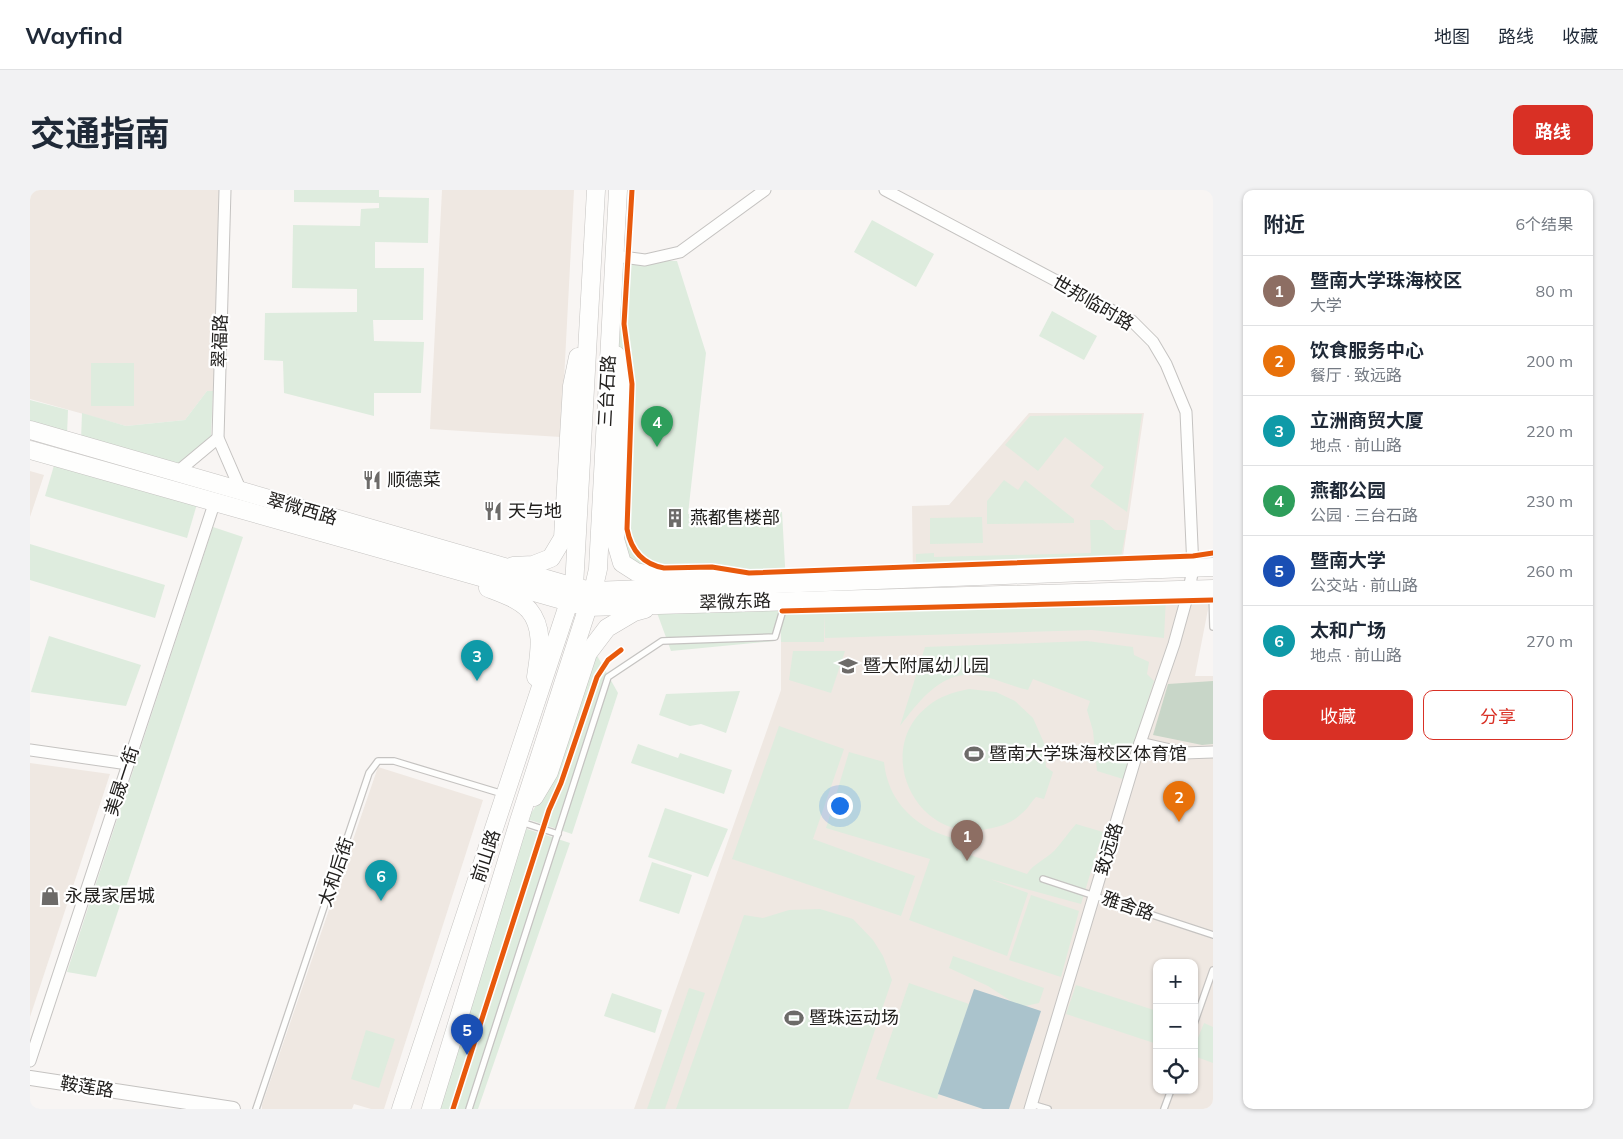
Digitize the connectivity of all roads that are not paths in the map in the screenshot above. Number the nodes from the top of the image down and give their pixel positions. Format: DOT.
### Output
graph roads {
  1 [pos="225,190"];
  2 [pos="596,190"];
  3 [pos="618,190"];
  4 [pos="765,190"];
  5 [pos="884,190"];
  6 [pos="615,256"];
  7 [pos="590,300"];
  8 [pos="610,324"];
  9 [pos="30,430"];
  10 [pos="218,438"];
  11 [pos="30,450"];
  12 [pos="176,472"];
  13 [pos="241,492"];
  14 [pos="215,501"];
  15 [pos="439,565"];
  16 [pos="502,566"];
  17 [pos="1213,567"];
  18 [pos="1193,568"];
  19 [pos="762,584"];
  20 [pos="1212,589"];
  21 [pos="1189,590"];
  22 [pos="581,597"];
  23 [pos="785,601"];
  24 [pos="662,604"];
  25 [pos="1213,627"];
  26 [pos="530,720"];
  27 [pos="1140,743"];
  28 [pos="30,750"];
  29 [pos="1213,752"];
  30 [pos="128,764"];
  31 [pos="505,794"];
  32 [pos="519,821"];
  33 [pos="558,834"];
  34 [pos="1043,879"];
  35 [pos="1095,895"];
  36 [pos="1213,935"];
  37 [pos="1213,970"];
  38 [pos="1198,1013"];
  39 [pos="30,1061"];
  40 [pos="30,1078"];
  41 [pos="1170,1094"];
  42 [pos="1030,1106"];
  43 [pos="234,1109"];
  44 [pos="256,1109"];
  45 [pos="401,1109"];
  46 [pos="431,1109"];
  47 [pos="469,1109"];
  48 [pos="1048,1109"];
  49 [pos="1164,1109"];
  1 -- 10 [label="street, 翠福路"];
  2 -- 7 [label="main road, 三台石路"];
  3 -- 6 [label="main road, 三台石路"];
  4 -- 6 [label="street"];
  5 -- 18 [label="street, 世邦临时路"];
  6 -- 8 [label="main road, 三台石路"];
  7 -- 16 [label="main road"];
  7 -- 22 [label="main road, 三台石路"];
  8 -- 19 [label="main road"];
  8 -- 22 [label="main road, 三台石路"];
  9 -- 12 [label="main road, 翠微西路"];
  10 -- 12 [label="street"];
  10 -- 13 [label="street"];
  11 -- 14 [label="main road, 翠微西路"];
  12 -- 13 [label="main road, 翠微西路"];
  13 -- 16 [label="main road, 翠微西路"];
  14 -- 15 [label="main road, 翠微西路"];
  14 -- 30 [label="street, 美晟一街"];
  15 -- 22 [label="main road, 翠微西路"];
  15 -- 26 [label="main road"];
  16 -- 22 [label="main road, 翠微西路"];
  17 -- 18 [label="main road, 翠微东路"];
  18 -- 19 [label="main road, 翠微东路"];
  18 -- 21 [label="street, 世邦临时路"];
  19 -- 22 [label="main road, 翠微东路"];
  20 -- 21 [label="main road, 翠微东路"];
  20 -- 25 [label="lane"];
  21 -- 23 [label="main road, 翠微东路"];
  21 -- 27 [label="street, 致远路"];
  22 -- 24 [label="main road, 翠微东路"];
  22 -- 26 [label="main road, 前山路"];
  22 -- 32 [label="main road, 前山路"];
  23 -- 24 [label="main road, 翠微东路"];
  23 -- 33 [label="lane"];
  24 -- 32 [label="main road"];
  26 -- 31 [label="main road, 前山路"];
  27 -- 29 [label="street"];
  27 -- 35 [label="street, 致远路"];
  28 -- 30 [label="street"];
  30 -- 39 [label="street, 美晟一街"];
  31 -- 44 [label="lane, 太和后街"];
  31 -- 45 [label="main road, 前山路"];
  32 -- 33 [label="lane"];
  32 -- 46 [label="main road, 前山路"];
  33 -- 47 [label="lane"];
  34 -- 35 [label="lane, 雅舍路"];
  35 -- 36 [label="lane, 雅舍路"];
  35 -- 42 [label="street, 致远路"];
  37 -- 38 [label="lane"];
  40 -- 43 [label="street, 鞍莲路"];
  41 -- 49 [label="lane"];
  42 -- 48 [label="lane"];
}
